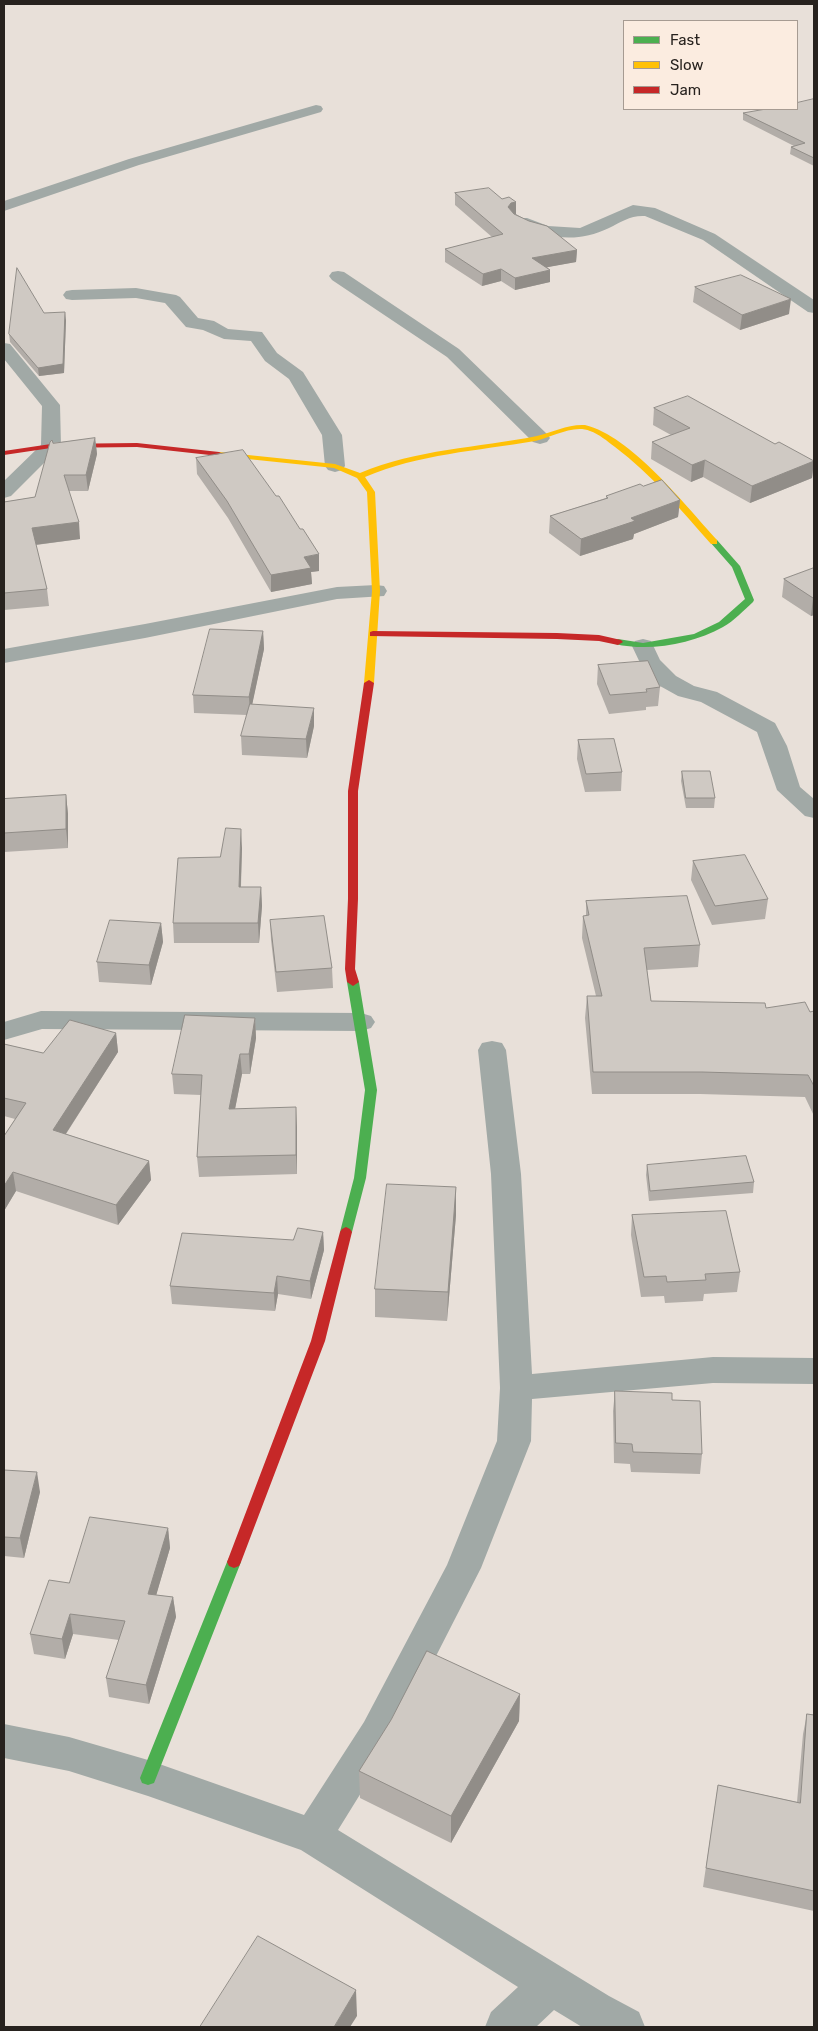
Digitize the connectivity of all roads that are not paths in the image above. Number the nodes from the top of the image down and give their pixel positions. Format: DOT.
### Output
graph roads {
  1 [pos="316,109"];
  2 [pos="4,206"];
  3 [pos="518,219"];
  4 [pos="338,276"];
  5 [pos="72,295"];
  6 [pos="814,308"];
  7 [pos="4,348"];
  8 [pos="540,438"];
  9 [pos="51,446"];
  10 [pos="4,453"];
  11 [pos="335,466"];
  12 [pos="360,476"];
  13 [pos="4,492"];
  14 [pos="376,592"];
  15 [pos="373,634"];
  16 [pos="643,646"];
  17 [pos="4,656"];
  18 [pos="814,811"];
  19 [pos="361,1022"];
  20 [pos="4,1031"];
  21 [pos="492,1050"];
  22 [pos="814,1371"];
  23 [pos="516,1388"];
  24 [pos="4,1741"];
  25 [pos="148,1778"];
  26 [pos="313,1836"];
  27 [pos="551,1984"];
  28 [pos="506,2027"];
  29 [pos="624,2027"];
  1 -- 2 [label="street"];
  3 -- 6 [label="street"];
  4 -- 8 [label="street"];
  5 -- 11 [label="street"];
  7 -- 9 [label="street"];
  8 -- 12 [label="street"];
  8 -- 16 [label="street"];
  9 -- 10 [label="street"];
  9 -- 11 [label="street"];
  9 -- 13 [label="street"];
  11 -- 12 [label="street"];
  12 -- 14 [label="street"];
  14 -- 15 [label="street"];
  14 -- 17 [label="street"];
  15 -- 16 [label="street"];
  15 -- 19 [label="street"];
  16 -- 18 [label="street"];
  19 -- 20 [label="street"];
  19 -- 25 [label="street"];
  21 -- 23 [label="street"];
  22 -- 23 [label="street"];
  23 -- 26 [label="street"];
  24 -- 25 [label="street"];
  25 -- 26 [label="street"];
  26 -- 27 [label="street"];
  27 -- 28 [label="street"];
  27 -- 29 [label="street"];
}
